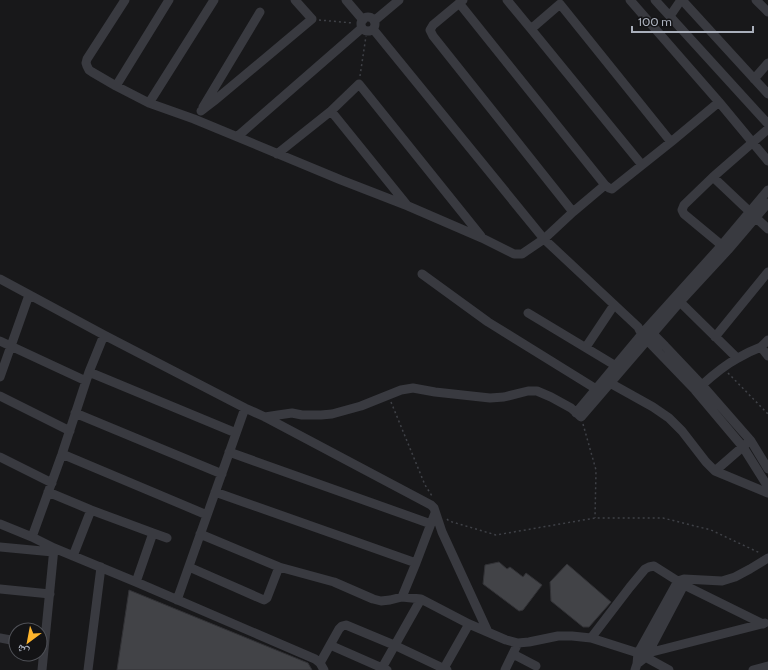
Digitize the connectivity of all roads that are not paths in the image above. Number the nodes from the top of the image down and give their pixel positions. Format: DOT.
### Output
graph roads {
  1 [pos="125,0"];
  2 [pos="169,0"];
  3 [pos="214,0"];
  4 [pos="295,0"];
  5 [pos="346,0"];
  6 [pos="398,0"];
  7 [pos="507,0"];
  8 [pos="630,0"];
  9 [pos="655,0"];
  10 [pos="681,0"];
  11 [pos="756,0"];
  12 [pos="461,2"];
  13 [pos="558,2"];
  14 [pos="260,12"];
  15 [pos="768,12"];
  16 [pos="670,16"];
  17 [pos="366,25"];
  18 [pos="531,29"];
  19 [pos="768,64"];
  20 [pos="754,79"];
  21 [pos="116,86"];
  22 [pos="768,94"];
  23 [pos="719,102"];
  24 [pos="149,103"];
  25 [pos="201,111"];
  26 [pos="330,111"];
  27 [pos="194,119"];
  28 [pos="768,124"];
  29 [pos="768,129"];
  30 [pos="238,136"];
  31 [pos="671,142"];
  32 [pos="752,142"];
  33 [pos="277,154"];
  34 [pos="768,161"];
  35 [pos="642,166"];
  36 [pos="713,177"];
  37 [pos="605,185"];
  38 [pos="768,190"];
  39 [pos="768,203"];
  40 [pos="408,206"];
  41 [pos="573,212"];
  42 [pos="753,215"];
  43 [pos="768,229"];
  44 [pos="482,238"];
  45 [pos="544,239"];
  46 [pos="725,248"];
  47 [pos="768,272"];
  48 [pos="422,274"];
  49 [pos="0,279"];
  50 [pos="29,295"];
  51 [pos="678,299"];
  52 [pos="614,305"];
  53 [pos="528,313"];
  54 [pos="645,333"];
  55 [pos="104,334"];
  56 [pos="715,337"];
  57 [pos="0,341"];
  58 [pos="765,343"];
  59 [pos="11,346"];
  60 [pos="586,347"];
  61 [pos="768,356"];
  62 [pos="738,358"];
  63 [pos="619,367"];
  64 [pos="90,372"];
  65 [pos="0,377"];
  66 [pos="86,381"];
  67 [pos="610,383"];
  68 [pos="702,384"];
  69 [pos="599,390"];
  70 [pos="0,396"];
  71 [pos="245,408"];
  72 [pos="75,413"];
  73 [pos="265,417"];
  74 [pos="70,431"];
  75 [pos="236,433"];
  76 [pos="751,441"];
  77 [pos="743,447"];
  78 [pos="229,452"];
  79 [pos="62,454"];
  80 [pos="0,457"];
  81 [pos="768,469"];
  82 [pos="715,471"];
  83 [pos="222,474"];
  84 [pos="52,483"];
  85 [pos="768,487"];
  86 [pos="48,492"];
  87 [pos="215,492"];
  88 [pos="768,493"];
  89 [pos="91,510"];
  90 [pos="435,512"];
  91 [pos="207,515"];
  92 [pos="0,524"];
  93 [pos="431,524"];
  94 [pos="153,533"];
  95 [pos="200,534"];
  96 [pos="32,537"];
  97 [pos="167,538"];
  98 [pos="0,546"];
  99 [pos="53,550"];
  100 [pos="73,556"];
  101 [pos="764,556"];
  102 [pos="416,563"];
  103 [pos="101,567"];
  104 [pos="189,567"];
  105 [pos="279,567"];
  106 [pos="136,582"];
  107 [pos="682,582"];
  108 [pos="0,589"];
  109 [pos="50,594"];
  110 [pos="402,597"];
  111 [pos="421,599"];
  112 [pos="177,600"];
  113 [pos="46,622"];
  114 [pos="766,623"];
  115 [pos="469,624"];
  116 [pos="488,632"];
  117 [pos="591,638"];
  118 [pos="518,643"];
  119 [pos="330,645"];
  120 [pos="394,645"];
  121 [pos="513,654"];
  122 [pos="644,654"];
  123 [pos="322,666"];
  124 [pos="536,666"];
  125 [pos="768,666"];
  126 [pos="636,667"];
  127 [pos="384,669"];
  128 [pos="88,670"];
  129 [pos="445,670"];
  130 [pos="505,670"];
  131 [pos="669,670"];
  132 [pos="753,670"];
  1 -- 21 [label="street"];
  2 -- 21 [label="street"];
  3 -- 24 [label="street"];
  4 -- 25 [label="street"];
  5 -- 17 [label="street"];
  6 -- 17 [label="street"];
  7 -- 18 [label="street"];
  8 -- 23 [label="street"];
  9 -- 16 [label="street"];
  10 -- 16 [label="street"];
  10 -- 20 [label="street"];
  11 -- 15 [label="street"];
  12 -- 37 [label="street"];
  12 -- 41 [label="street"];
  13 -- 18 [label="street"];
  13 -- 31 [label="street"];
  14 -- 25 [label="street"];
  16 -- 28 [label="street"];
  17 -- 30 [label="street"];
  17 -- 45 [label="street"];
  18 -- 35 [label="street"];
  19 -- 20 [label="street"];
  20 -- 22 [label="street"];
  21 -- 24 [label="street"];
  23 -- 31 [label="street"];
  23 -- 32 [label="street"];
  24 -- 27 [label="street"];
  25 -- 27 [label="street"];
  26 -- 33 [label="street"];
  26 -- 40 [label="street"];
  26 -- 44 [label="street"];
  27 -- 30 [label="street"];
  29 -- 32 [label="street"];
  30 -- 33 [label="street"];
  31 -- 35 [label="street"];
  32 -- 34 [label="street"];
  32 -- 36 [label="street"];
  33 -- 40 [label="street"];
  35 -- 37 [label="street"];
  36 -- 42 [label="street"];
  36 -- 46 [label="street"];
  37 -- 41 [label="street"];
  38 -- 42 [label="street"];
  39 -- 42 [label="street"];
  40 -- 44 [label="street"];
  41 -- 45 [label="street"];
  42 -- 43 [label="street"];
  42 -- 46 [label="street"];
  44 -- 45 [label="street"];
  45 -- 52 [label="street"];
  46 -- 51 [label="street"];
  47 -- 56 [label="street"];
  48 -- 69 [label="street"];
  49 -- 50 [label="street"];
  50 -- 55 [label="street"];
  50 -- 59 [label="street"];
  51 -- 54 [label="street"];
  51 -- 56 [label="street"];
  52 -- 54 [label="street"];
  52 -- 60 [label="street"];
  53 -- 60 [label="street"];
  54 -- 63 [label="street"];
  54 -- 68 [label="street"];
  54 -- 77 [label="street"];
  55 -- 64 [label="street"];
  55 -- 71 [label="street"];
  56 -- 62 [label="street"];
  57 -- 59 [label="street"];
  58 -- 61 [label="street"];
  58 -- 62 [label="street"];
  59 -- 65 [label="street"];
  59 -- 66 [label="street"];
  60 -- 63 [label="street"];
  62 -- 68 [label="street"];
  63 -- 67 [label="street"];
  63 -- 69 [label="street"];
  64 -- 66 [label="street"];
  64 -- 75 [label="street"];
  66 -- 72 [label="street"];
  67 -- 69 [label="street"];
  67 -- 82 [label="street"];
  68 -- 76 [label="street"];
  69 -- 73 [label="street"];
  70 -- 74 [label="street"];
  71 -- 73 [label="street"];
  71 -- 75 [label="street"];
  72 -- 74 [label="street"];
  72 -- 83 [label="street"];
  73 -- 90 [label="street"];
  74 -- 79 [label="street"];
  75 -- 78 [label="street"];
  76 -- 77 [label="street"];
  76 -- 81 [label="street"];
  77 -- 82 [label="street"];
  77 -- 85 [label="street"];
  78 -- 83 [label="street"];
  78 -- 93 [label="street"];
  79 -- 84 [label="street"];
  79 -- 91 [label="street"];
  80 -- 84 [label="street"];
  82 -- 88 [label="street"];
  83 -- 87 [label="street"];
  84 -- 86 [label="street"];
  86 -- 89 [label="street"];
  86 -- 96 [label="street"];
  87 -- 91 [label="street"];
  87 -- 102 [label="street"];
  89 -- 94 [label="street"];
  89 -- 100 [label="street"];
  90 -- 93 [label="street"];
  90 -- 116 [label="street"];
  91 -- 95 [label="street"];
  92 -- 96 [label="street"];
  93 -- 102 [label="street"];
  94 -- 97 [label="street"];
  94 -- 106 [label="street"];
  95 -- 104 [label="street"];
  95 -- 105 [label="street"];
  96 -- 99 [label="street"];
  98 -- 99 [label="street"];
  99 -- 100 [label="street"];
  99 -- 109 [label="street"];
  100 -- 103 [label="street"];
  101 -- 107 [label="street"];
  102 -- 110 [label="street"];
  103 -- 106 [label="street"];
  103 -- 128 [label="street"];
  104 -- 105 [label="street"];
  104 -- 112 [label="street"];
  105 -- 110 [label="street"];
  106 -- 112 [label="street"];
  107 -- 114 [label="street"];
  107 -- 117 [label="street"];
  107 -- 122 [label="street"];
  108 -- 109 [label="street"];
  109 -- 113 [label="street"];
  110 -- 111 [label="street"];
  111 -- 115 [label="street"];
  111 -- 120 [label="street"];
  112 -- 123 [label="street"];
  114 -- 122 [label="street"];
  115 -- 116 [label="street"];
  115 -- 129 [label="street"];
  116 -- 118 [label="street"];
  117 -- 118 [label="street"];
  117 -- 122 [label="street"];
  118 -- 121 [label="street"];
  119 -- 120 [label="street"];
  119 -- 123 [label="street"];
  119 -- 127 [label="street"];
  120 -- 127 [label="street"];
  120 -- 129 [label="street"];
  121 -- 124 [label="street"];
  121 -- 130 [label="street"];
  122 -- 126 [label="street"];
  122 -- 131 [label="street"];
  125 -- 132 [label="street"];
}
